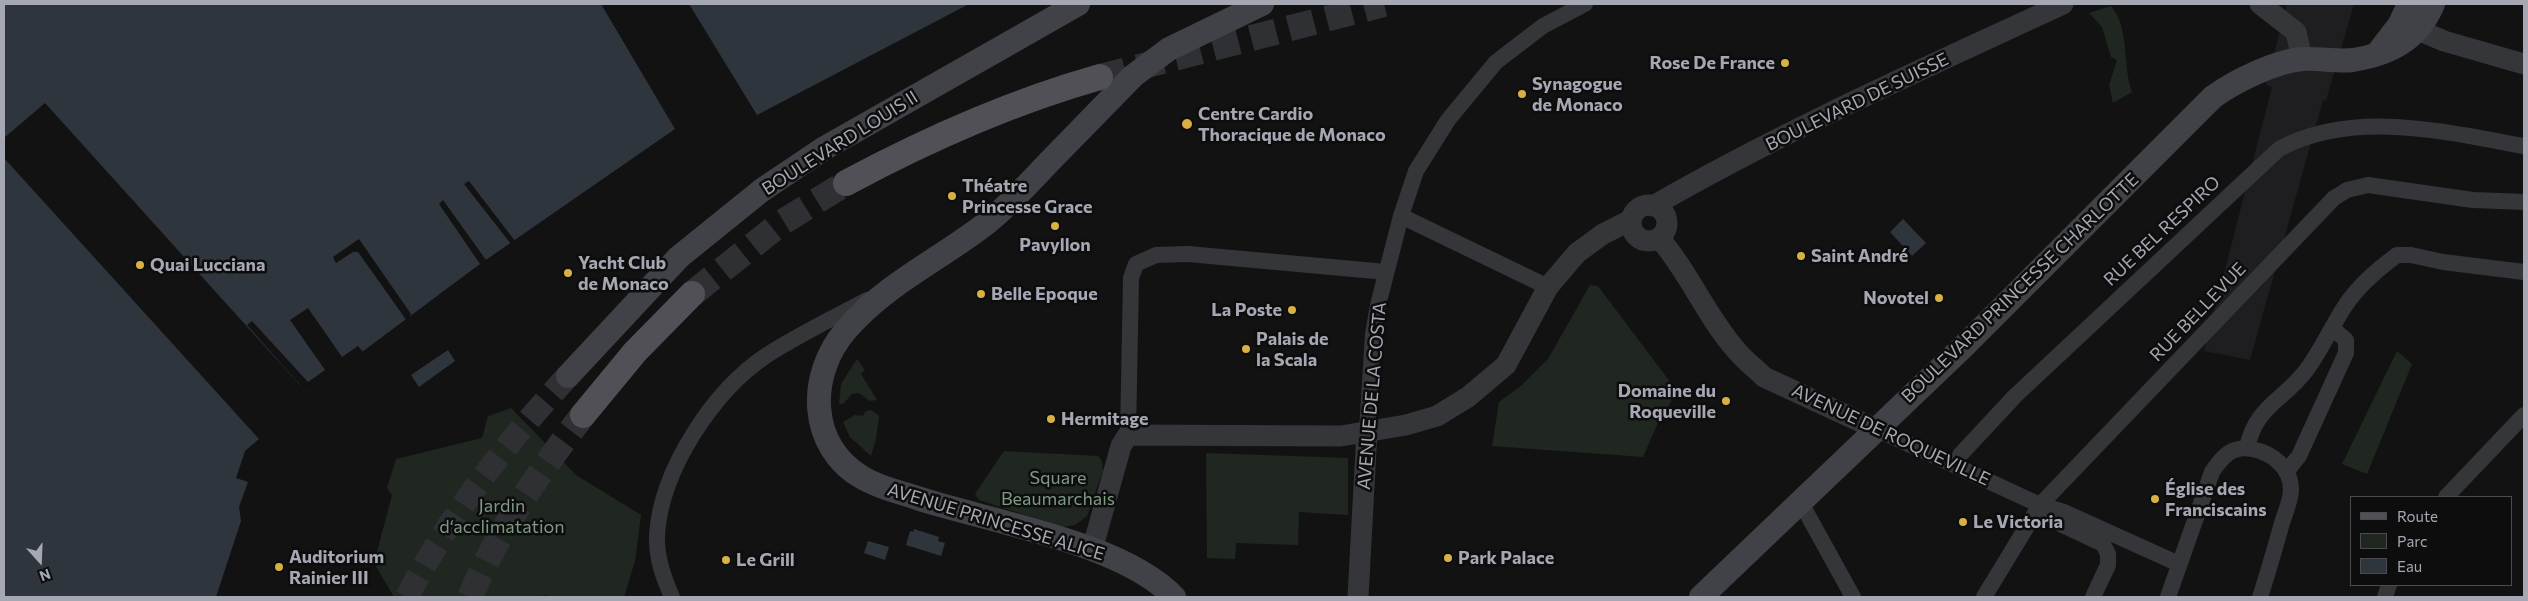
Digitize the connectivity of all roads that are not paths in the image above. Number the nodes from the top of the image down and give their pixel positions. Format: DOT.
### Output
graph roads {
  1 [pos="1078,4"];
  2 [pos="1262,4"];
  3 [pos="1585,4"];
  4 [pos="2063,4"];
  5 [pos="2260,4"];
  6 [pos="2409,4"];
  7 [pos="2433,4"];
  8 [pos="2418,30"];
  9 [pos="2377,53"];
  10 [pos="2302,59"];
  11 [pos="2524,64"];
  12 [pos="1100,77"];
  13 [pos="2524,146"];
  14 [pos="846,183"];
  15 [pos="2524,202"];
  16 [pos="1653,206"];
  17 [pos="1401,216"];
  18 [pos="1632,220"];
  19 [pos="1659,238"];
  20 [pos="1386,272"];
  21 [pos="2524,272"];
  22 [pos="1548,287"];
  23 [pos="692,294"];
  24 [pos="848,318"];
  25 [pos="2332,328"];
  26 [pos="568,376"];
  27 [pos="583,415"];
  28 [pos="2524,415"];
  29 [pos="1876,428"];
  30 [pos="1368,431"];
  31 [pos="1128,435"];
  32 [pos="2247,448"];
  33 [pos="1956,465"];
  34 [pos="2286,472"];
  35 [pos="2447,496"];
  36 [pos="1800,501"];
  37 [pos="2040,506"];
  38 [pos="1092,550"];
  39 [pos="2179,564"];
  40 [pos="672,597"];
  41 [pos="1174,597"];
  42 [pos="1358,597"];
  43 [pos="1701,597"];
  44 [pos="1853,597"];
  45 [pos="1984,597"];
  46 [pos="2094,597"];
  47 [pos="2168,597"];
  48 [pos="2260,597"];
  1 -- 26 [label="main road, BOULEVARD LOUIS II"];
  2 -- 24 [label="main road, AVENUE PRINCESSE ALICE"];
  3 -- 17 [label="street, AVENUE DE LA COSTA"];
  4 -- 16 [label="street, BOULEVARD DE SUISSE"];
  5 -- 10 [label="street"];
  6 -- 9 [label="main road"];
  7 -- 8 [label="main road"];
  8 -- 9 [label="main road, BOULEVARD PRINCESSE CHARLOTTE"];
  8 -- 11 [label="street"];
  9 -- 10 [label="main road, BOULEVARD PRINCESSE CHARLOTTE"];
  10 -- 29 [label="main road, BOULEVARD PRINCESSE CHARLOTTE"];
  12 -- 14 [label="main road"];
  13 -- 33 [label="street, RUE BEL RESPIRO"];
  15 -- 37 [label="street, RUE BELLEVUE"];
  16 -- 18 [label="street"];
  16 -- 19 [label="street"];
  17 -- 20 [label="street, AVENUE DE LA COSTA"];
  17 -- 22 [label="street"];
  18 -- 19 [label="street"];
  18 -- 22 [label="street"];
  19 -- 29 [label="street, AVENUE DE ROQUEVILLE"];
  20 -- 30 [label="street, AVENUE DE LA COSTA"];
  20 -- 31 [label="street"];
  21 -- 25 [label="street"];
  22 -- 30 [label="street"];
  23 -- 27 [label="main road"];
  24 -- 38 [label="main road, AVENUE PRINCESSE ALICE"];
  24 -- 40 [label="street"];
  25 -- 32 [label="street"];
  25 -- 34 [label="street"];
  28 -- 35 [label="street"];
  29 -- 33 [label="street, AVENUE DE ROQUEVILLE"];
  29 -- 36 [label="main road, BOULEVARD PRINCESSE CHARLOTTE"];
  30 -- 31 [label="street"];
  30 -- 42 [label="street, AVENUE DE LA COSTA"];
  31 -- 38 [label="street"];
  32 -- 34 [label="street"];
  32 -- 39 [label="street"];
  33 -- 37 [label="street, AVENUE DE ROQUEVILLE"];
  34 -- 48 [label="street"];
  36 -- 43 [label="main road, BOULEVARD PRINCESSE CHARLOTTE"];
  36 -- 44 [label="street"];
  37 -- 39 [label="street, AVENUE DE ROQUEVILLE"];
  37 -- 45 [label="street, RUE BELLEVUE"];
  37 -- 46 [label="street"];
  38 -- 41 [label="main road, AVENUE PRINCESSE ALICE"];
  39 -- 47 [label="street"];
}
